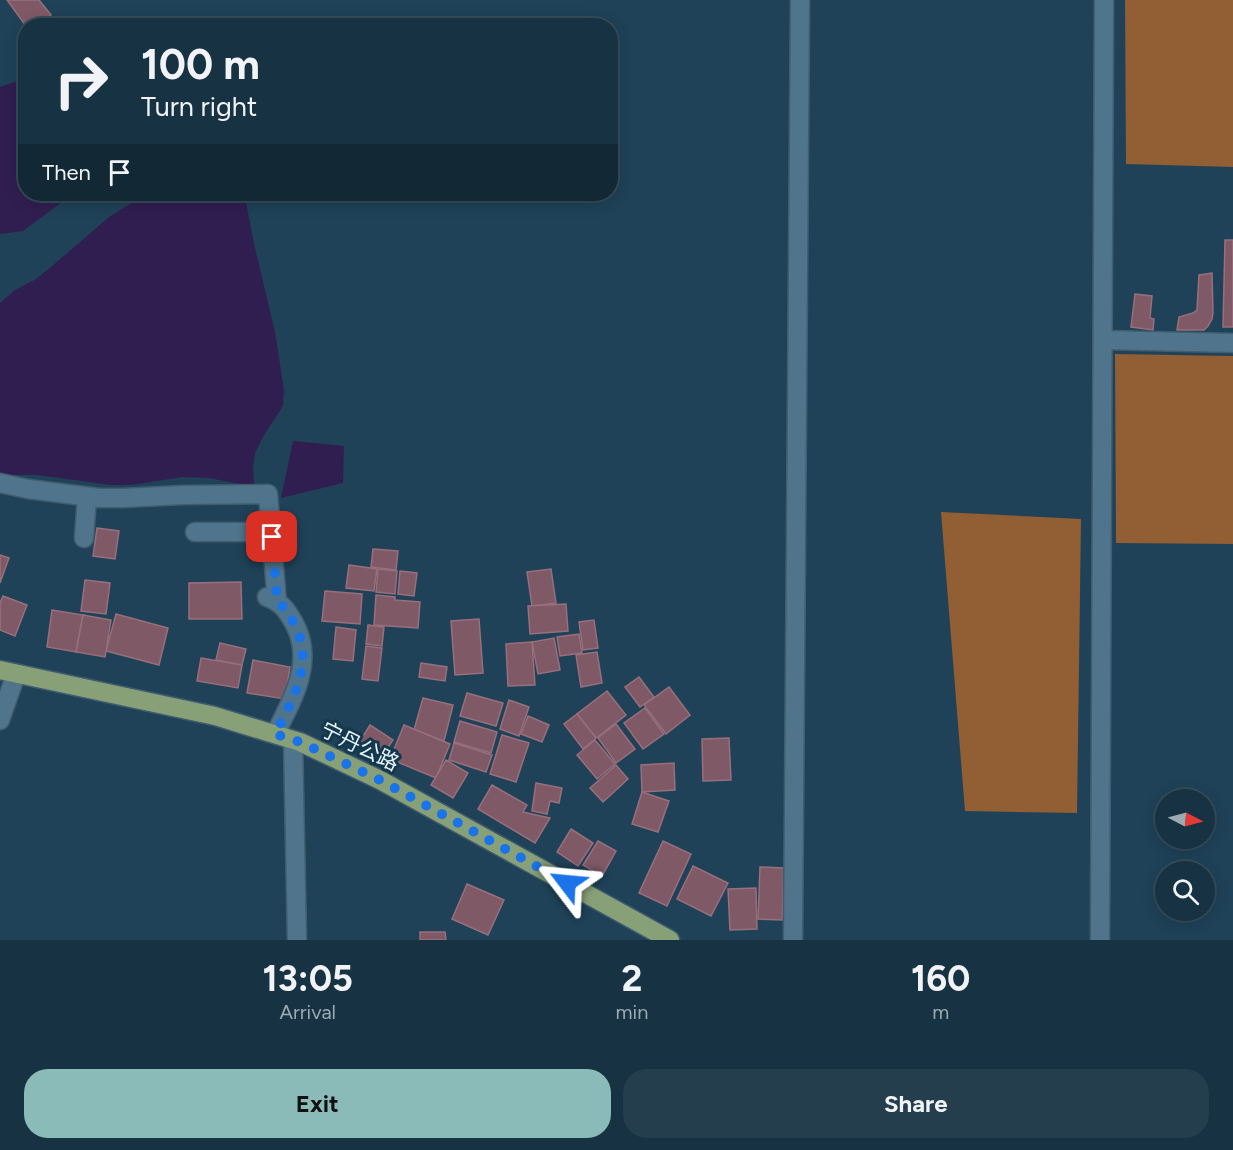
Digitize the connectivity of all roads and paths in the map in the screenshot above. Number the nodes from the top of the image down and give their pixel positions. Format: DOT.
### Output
graph roads {
  1 [pos="800,0"];
  2 [pos="1104,0"];
  3 [pos="1102,340"];
  4 [pos="1233,343"];
  5 [pos="0,483"];
  6 [pos="87,497"];
  7 [pos="195,532"];
  8 [pos="84,538"];
  9 [pos="277,602"];
  10 [pos="8,672"];
  11 [pos="0,720"];
  12 [pos="275,734"];
  13 [pos="293,740"];
  14 [pos="297,940"];
  15 [pos="670,940"];
  16 [pos="793,940"];
  17 [pos="1100,940"];
  1 -- 16 [label="street"];
  2 -- 3 [label="street"];
  3 -- 4 [label="street"];
  3 -- 17 [label="street"];
  5 -- 6 [label="street"];
  6 -- 8 [label="street"];
  6 -- 9 [label="street"];
  7 -- 9 [label="street"];
  9 -- 12 [label="street"];
  10 -- 11 [label="street"];
  10 -- 12 [label="main road, 宁丹公路"];
  12 -- 13 [label="main road, 宁丹公路"];
  13 -- 14 [label="street"];
  13 -- 15 [label="main road, 宁丹公路"];
}
